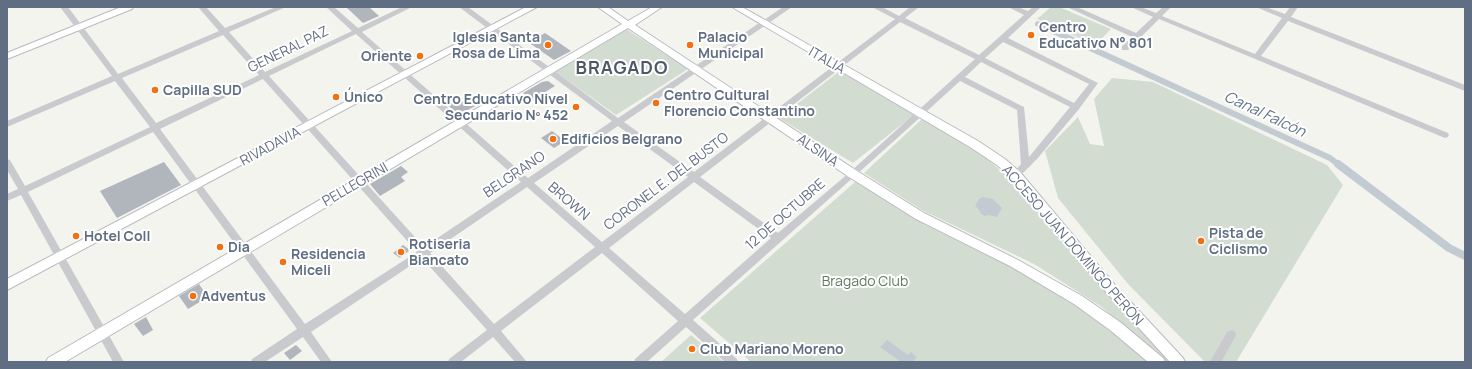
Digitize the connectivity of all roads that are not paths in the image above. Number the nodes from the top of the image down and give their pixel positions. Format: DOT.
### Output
graph roads {
  1 [pos="64,7"];
  2 [pos="130,7"];
  3 [pos="202,7"];
  4 [pos="282,7"];
  5 [pos="330,7"];
  6 [pos="408,7"];
  7 [pos="463,7"];
  8 [pos="533,7"];
  9 [pos="602,7"];
  10 [pos="658,7"];
  11 [pos="736,7"];
  12 [pos="788,7"];
  13 [pos="876,7"];
  14 [pos="915,7"];
  15 [pos="1012,7"];
  16 [pos="1037,7"];
  17 [pos="1071,7"];
  18 [pos="1135,7"];
  19 [pos="1167,7"];
  20 [pos="1260,7"];
  21 [pos="1294,7"];
  22 [pos="1028,14"];
  23 [pos="1158,16"];
  24 [pos="1286,18"];
  25 [pos="900,19"];
  26 [pos="764,23"];
  27 [pos="628,24"];
  28 [pos="80,27"];
  29 [pos="492,29"];
  30 [pos="358,31"];
  31 [pos="224,32"];
  32 [pos="1137,36"];
  33 [pos="1002,38"];
  34 [pos="1126,48"];
  35 [pos="7,56"];
  36 [pos="1256,57"];
  37 [pos="978,59"];
  38 [pos="839,66"];
  39 [pos="695,69"];
  40 [pos="548,71"];
  41 [pos="406,75"];
  42 [pos="264,76"];
  43 [pos="959,76"];
  44 [pos="118,77"];
  45 [pos="1465,88"];
  46 [pos="1076,108"];
  47 [pos="919,113"];
  48 [pos="771,119"];
  49 [pos="618,121"];
  50 [pos="460,123"];
  51 [pos="7,124"];
  52 [pos="308,126"];
  53 [pos="155,128"];
  54 [pos="1445,135"];
  55 [pos="7,162"];
  56 [pos="1025,165"];
  57 [pos="853,174"];
  58 [pos="1016,175"];
  59 [pos="694,177"];
  60 [pos="361,182"];
  61 [pos="527,182"];
  62 [pos="198,184"];
  63 [pos="23,190"];
  64 [pos="7,198"];
  65 [pos="778,238"];
  66 [pos="602,248"];
  67 [pos="246,249"];
  68 [pos="424,252"];
  69 [pos="60,257"];
  70 [pos="7,285"];
  71 [pos="685,320"];
  72 [pos="304,330"];
  73 [pos="495,331"];
  74 [pos="104,333"];
  75 [pos="1231,335"];
  76 [pos="53,362"];
  77 [pos="119,362"];
  78 [pos="256,362"];
  79 [pos="327,362"];
  80 [pos="453,362"];
  81 [pos="522,362"];
  82 [pos="640,362"];
  83 [pos="733,362"];
  84 [pos="1158,362"];
  85 [pos="1178,362"];
  86 [pos="1215,362"];
  1 -- 28 [label="street"];
  2 -- 28 [label="main road"];
  3 -- 31 [label="street"];
  4 -- 31 [label="street"];
  5 -- 30 [label="street, BROWN"];
  6 -- 30 [label="street, GENERAL PAZ"];
  7 -- 29 [label="street"];
  8 -- 29 [label="main road, RIVADAVIA"];
  9 -- 27 [label="main road, ALSINA"];
  10 -- 27 [label="main road, PELLEGRINI"];
  11 -- 26 [label="main road, ITALIA"];
  12 -- 26 [label="street, BELGRANO"];
  13 -- 25 [label="street"];
  14 -- 25 [label="street, CORONEL E. DEL BUSTO"];
  15 -- 22 [label="street"];
  16 -- 22 [label="street, 12 DE OCTUBRE"];
  17 -- 32 [label="street"];
  18 -- 23 [label="street"];
  19 -- 23 [label="street"];
  20 -- 24 [label="street"];
  21 -- 24 [label="street"];
  22 -- 33 [label="street, 12 DE OCTUBRE"];
  23 -- 32 [label="street"];
  23 -- 36 [label="street"];
  24 -- 36 [label="street"];
  24 -- 45 [label="street"];
  25 -- 37 [label="street"];
  25 -- 38 [label="street, CORONEL E. DEL BUSTO"];
  26 -- 38 [label="main road, ITALIA"];
  26 -- 39 [label="street, BELGRANO"];
  27 -- 39 [label="main road, ALSINA"];
  27 -- 40 [label="main road, PELLEGRINI"];
  28 -- 35 [label="main road"];
  28 -- 44 [label="street"];
  29 -- 40 [label="street"];
  29 -- 41 [label="main road, RIVADAVIA"];
  30 -- 41 [label="street, BROWN"];
  30 -- 42 [label="street, GENERAL PAZ"];
  31 -- 42 [label="street"];
  31 -- 44 [label="street"];
  32 -- 34 [label="street"];
  33 -- 37 [label="street, 12 DE OCTUBRE"];
  33 -- 46 [label="street"];
  36 -- 54 [label="street"];
  37 -- 43 [label="street, 12 DE OCTUBRE"];
  37 -- 46 [label="street"];
  38 -- 47 [label="main road, ITALIA"];
  38 -- 48 [label="street, CORONEL E. DEL BUSTO"];
  39 -- 48 [label="main road, ALSINA"];
  39 -- 49 [label="street, BELGRANO"];
  40 -- 49 [label="street"];
  40 -- 50 [label="main road, PELLEGRINI"];
  41 -- 50 [label="street, BROWN"];
  41 -- 52 [label="main road, RIVADAVIA"];
  42 -- 52 [label="street"];
  42 -- 53 [label="street, GENERAL PAZ"];
  43 -- 47 [label="street, 12 DE OCTUBRE"];
  43 -- 56 [label="street"];
  44 -- 51 [label="street"];
  44 -- 53 [label="street"];
  46 -- 56 [label="street"];
  47 -- 57 [label="street, 12 DE OCTUBRE"];
  47 -- 58 [label="main road, ACCESO JUAN DOMINGO PERÓN"];
  48 -- 57 [label="main road, ALSINA"];
  48 -- 59 [label="street, CORONEL E. DEL BUSTO"];
  49 -- 59 [label="street"];
  49 -- 61 [label="street, BELGRANO"];
  50 -- 60 [label="main road, PELLEGRINI"];
  50 -- 61 [label="street, BROWN"];
  52 -- 60 [label="street"];
  52 -- 62 [label="main road, RIVADAVIA"];
  53 -- 62 [label="street"];
  53 -- 63 [label="street, GENERAL PAZ"];
  55 -- 63 [label="street"];
  56 -- 58 [label="street"];
  57 -- 65 [label="street, 12 DE OCTUBRE"];
  57 -- 84 [label="main road, ACCESO JUAN DOMINGO PERÓN"];
  58 -- 85 [label="main road, ACCESO JUAN DOMINGO PERÓN"];
  59 -- 65 [label="street"];
  59 -- 66 [label="street, CORONEL E. DEL BUSTO"];
  60 -- 67 [label="main road, PELLEGRINI"];
  60 -- 68 [label="street"];
  61 -- 66 [label="street, BROWN"];
  61 -- 68 [label="street, BELGRANO"];
  62 -- 67 [label="street"];
  62 -- 69 [label="main road, RIVADAVIA"];
  63 -- 64 [label="street, GENERAL PAZ"];
  63 -- 69 [label="street"];
  65 -- 71 [label="street, 12 DE OCTUBRE"];
  66 -- 71 [label="street, BROWN"];
  66 -- 73 [label="street, CORONEL E. DEL BUSTO"];
  67 -- 72 [label="street"];
  67 -- 74 [label="main road, PELLEGRINI"];
  68 -- 72 [label="street, BELGRANO"];
  68 -- 73 [label="street"];
  69 -- 70 [label="main road, RIVADAVIA"];
  69 -- 74 [label="street"];
  71 -- 82 [label="street, 12 DE OCTUBRE"];
  71 -- 83 [label="street, BROWN"];
  72 -- 78 [label="street, BELGRANO"];
  72 -- 79 [label="street"];
  73 -- 80 [label="street, CORONEL E. DEL BUSTO"];
  73 -- 81 [label="street"];
  74 -- 76 [label="main road, PELLEGRINI"];
  74 -- 77 [label="street"];
  75 -- 86 [label="street"];
}
